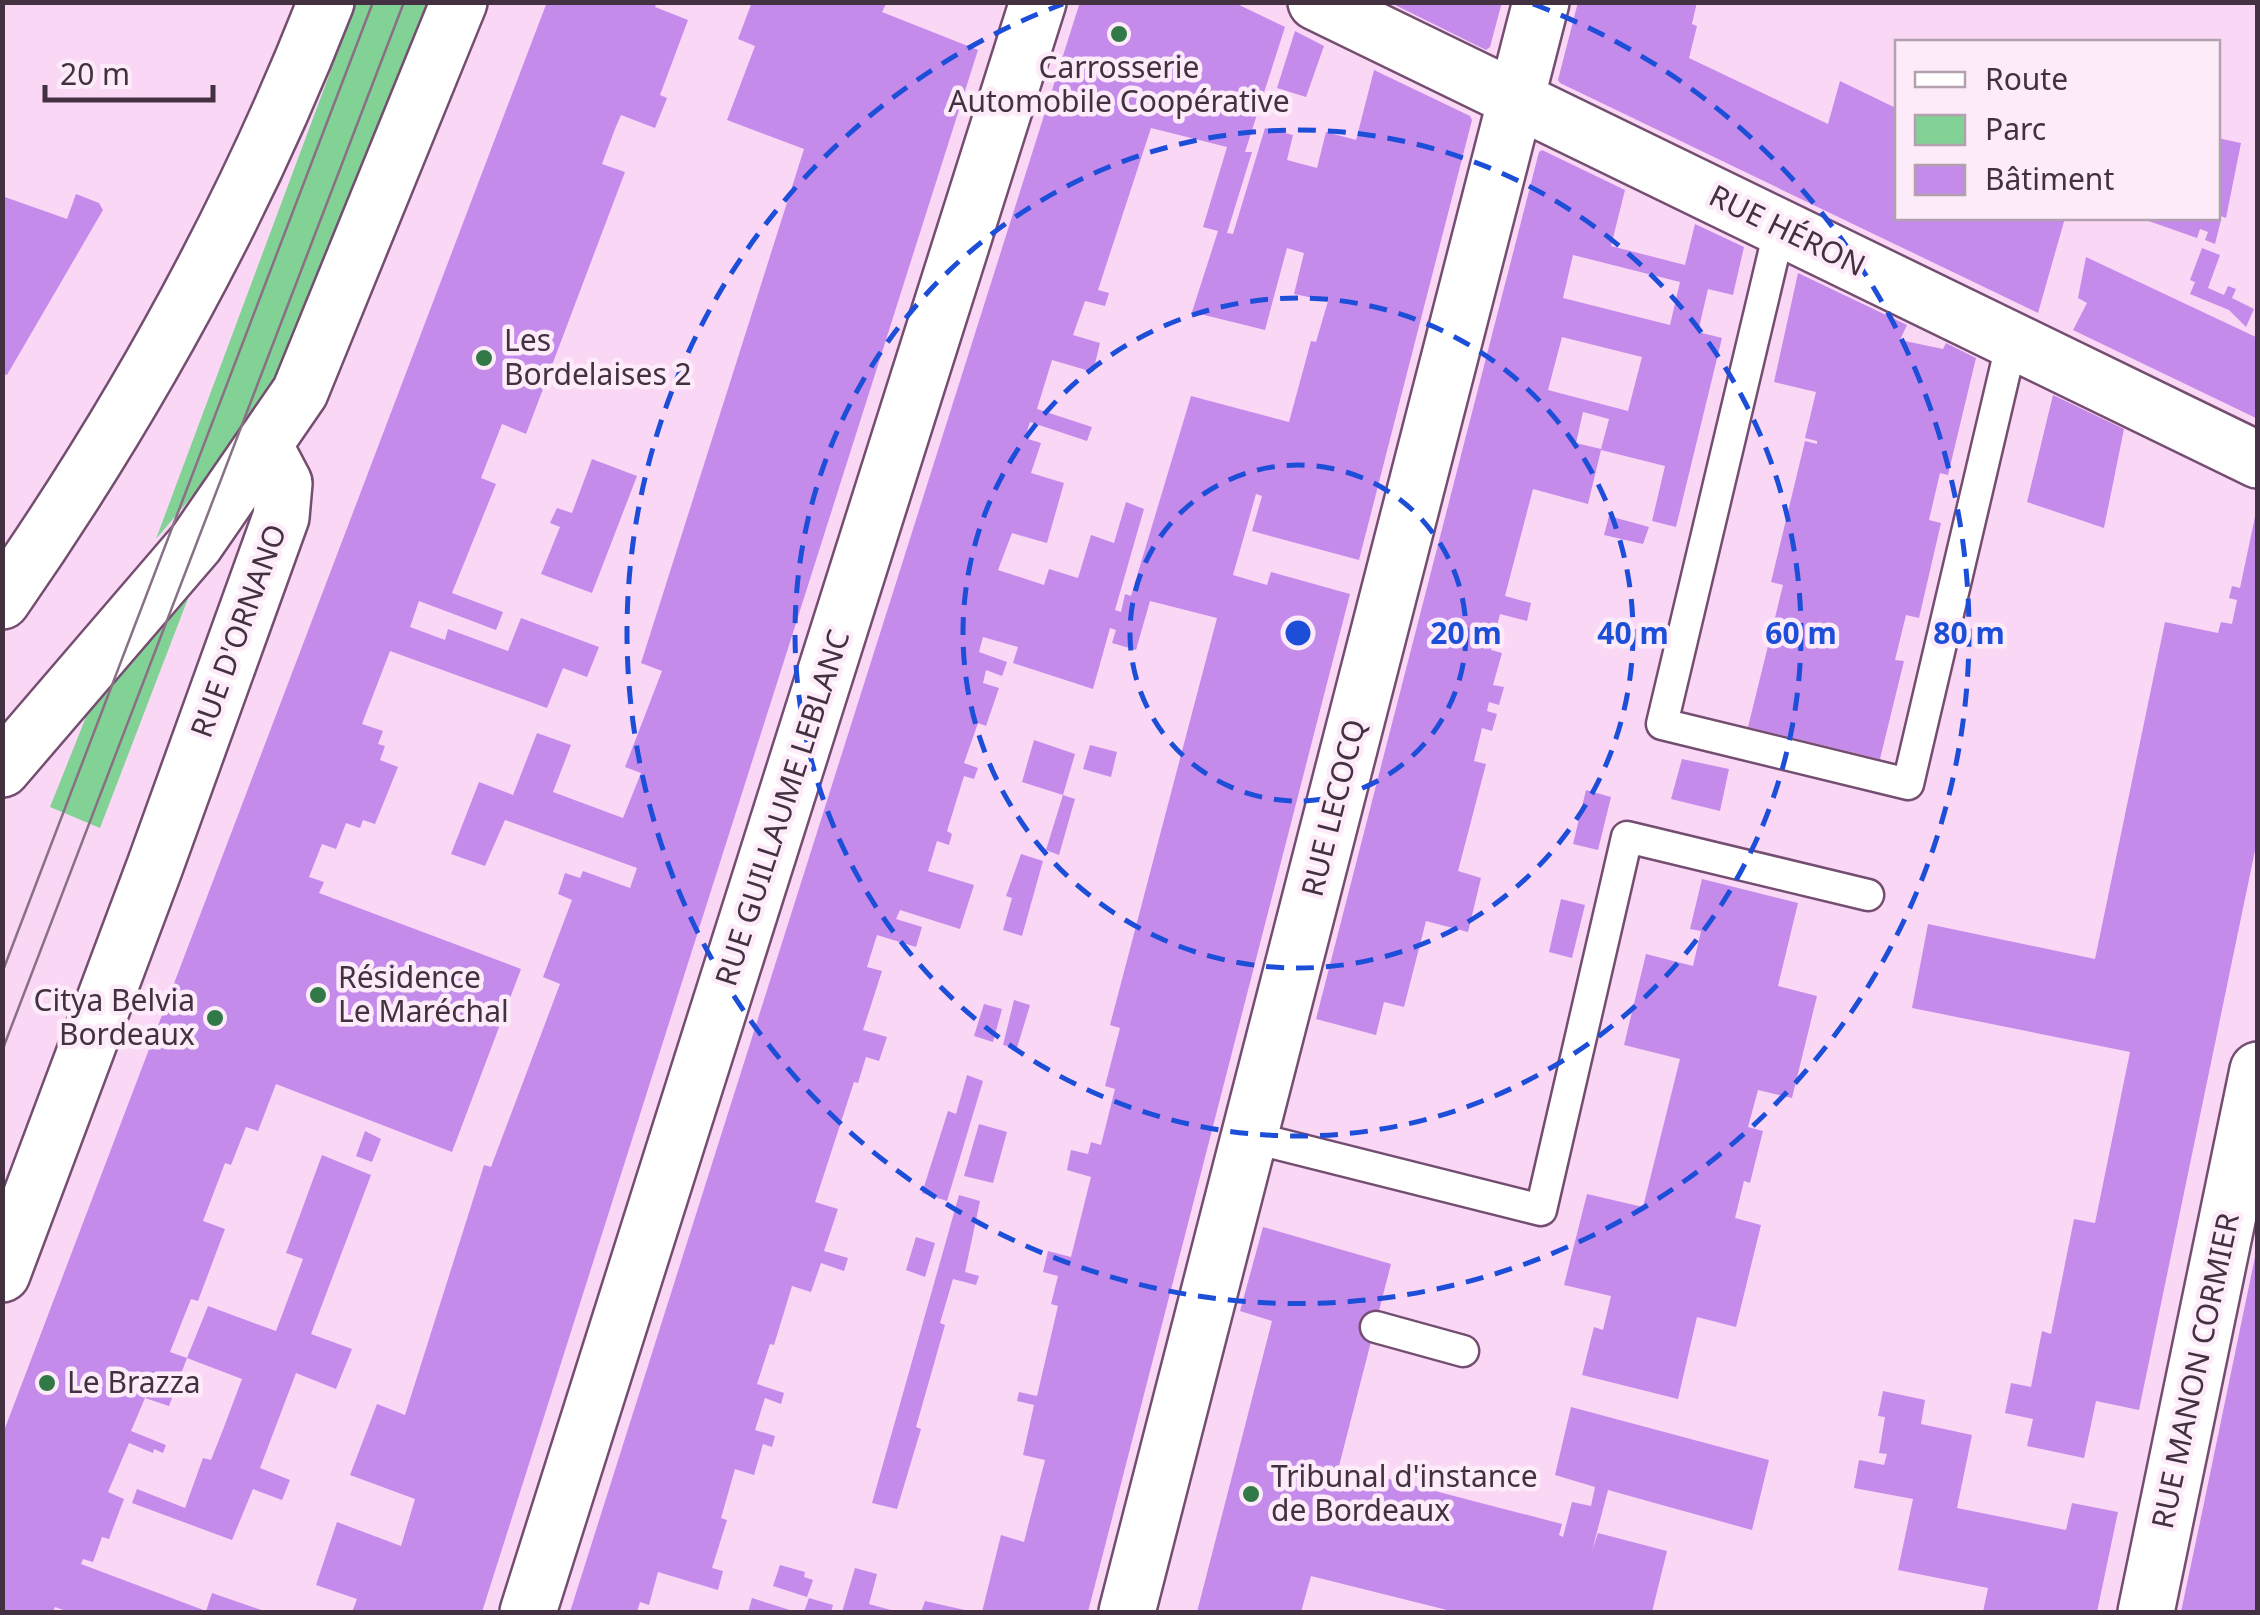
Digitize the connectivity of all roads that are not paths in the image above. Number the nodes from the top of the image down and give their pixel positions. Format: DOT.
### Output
graph roads {
  1 [pos="326,2"];
  2 [pos="459,2"];
  3 [pos="1038,2"];
  4 [pos="1316,2"];
  5 [pos="1542,2"];
  6 [pos="1517,100"];
  7 [pos="1780,228"];
  8 [pos="2012,340"];
  9 [pos="264,445"];
  10 [pos="2258,460"];
  11 [pos="2,601"];
  12 [pos="2,769"];
  13 [pos="1868,895"];
  14 [pos="2258,1070"];
  15 [pos="1250,1137"];
  16 [pos="2,1274"];
  17 [pos="1376,1327"];
  18 [pos="1463,1352"];
  19 [pos="528,1612"];
  20 [pos="1127,1612"];
  21 [pos="2146,1612"];
  1 -- 11 [label="street"];
  2 -- 9 [label="street"];
  3 -- 19 [label="street, RUE GUILLAUME LEBLANC"];
  4 -- 6 [label="street, RUE HÉRON"];
  5 -- 6 [label="street, RUE LECOCQ"];
  6 -- 7 [label="street, RUE HÉRON"];
  6 -- 15 [label="street, RUE LECOCQ"];
  7 -- 8 [label="street, RUE HÉRON"];
  7 -- 8 [label="lane"];
  8 -- 10 [label="street, RUE HÉRON"];
  9 -- 12 [label="street"];
  9 -- 16 [label="street, RUE D'ORNANO"];
  13 -- 15 [label="lane"];
  14 -- 21 [label="street, RUE MANON CORMIER"];
  15 -- 20 [label="street, RUE LECOCQ"];
  17 -- 18 [label="lane"];
}
